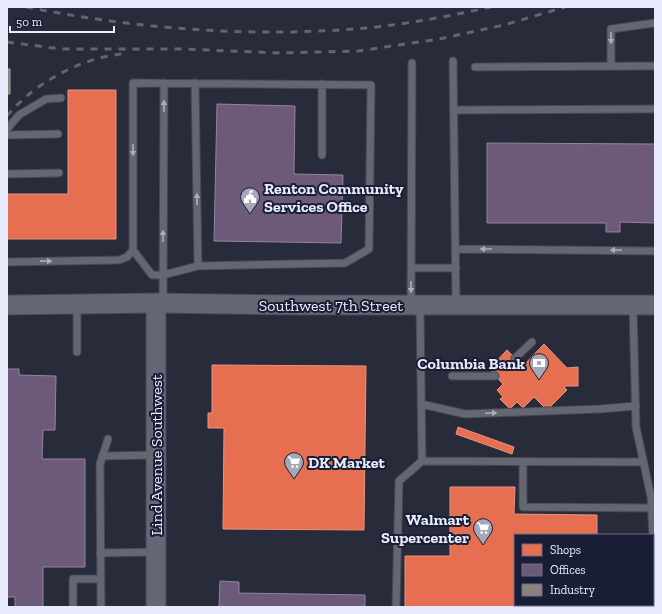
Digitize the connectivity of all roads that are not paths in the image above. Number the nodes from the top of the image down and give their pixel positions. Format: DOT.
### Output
graph roads {
  1 [pos="655,23"];
  2 [pos="453,61"];
  3 [pos="412,63"];
  4 [pos="611,66"];
  5 [pos="655,66"];
  6 [pos="475,67"];
  7 [pos="164,83"];
  8 [pos="195,83"];
  9 [pos="322,84"];
  10 [pos="61,98"];
  11 [pos="655,109"];
  12 [pos="454,110"];
  13 [pos="7,129"];
  14 [pos="58,134"];
  15 [pos="7,135"];
  16 [pos="322,155"];
  17 [pos="59,173"];
  18 [pos="7,174"];
  19 [pos="456,249"];
  20 [pos="133,250"];
  21 [pos="655,251"];
  22 [pos="7,262"];
  23 [pos="198,266"];
  24 [pos="411,268"];
  25 [pos="456,268"];
  26 [pos="163,275"];
  27 [pos="159,303"];
  28 [pos="77,304"];
  29 [pos="7,305"];
  30 [pos="416,305"];
  31 [pos="456,305"];
  32 [pos="633,305"];
  33 [pos="655,305"];
  34 [pos="532,342"];
  35 [pos="77,352"];
  36 [pos="515,358"];
  37 [pos="452,376"];
  38 [pos="495,376"];
  39 [pos="421,404"];
  40 [pos="636,406"];
  41 [pos="108,440"];
  42 [pos="156,455"];
  43 [pos="102,456"];
  44 [pos="422,461"];
  45 [pos="523,462"];
  46 [pos="644,462"];
  47 [pos="653,508"];
  48 [pos="654,534"];
  49 [pos="654,543"];
  50 [pos="156,552"];
  51 [pos="100,553"];
  52 [pos="655,578"];
  53 [pos="101,579"];
  54 [pos="655,584"];
  55 [pos="73,607"];
  56 [pos="101,607"];
  57 [pos="156,607"];
  58 [pos="396,607"];
  59 [pos="654,607"];
  1 -- 4 [label="lane, one-way"];
  2 -- 12 [label="lane"];
  3 -- 24 [label="lane"];
  4 -- 5 [label="lane"];
  4 -- 6 [label="lane"];
  7 -- 8 [label="lane"];
  7 -- 20 [label="lane, one-way"];
  26 -- 7 [label="lane, one-way"];
  8 -- 9 [label="lane"];
  23 -- 8 [label="lane, one-way"];
  9 -- 16 [label="lane"];
  9 -- 23 [label="lane"];
  10 -- 13 [label="lane"];
  11 -- 12 [label="lane"];
  12 -- 19 [label="lane"];
  14 -- 15 [label="lane"];
  17 -- 18 [label="lane"];
  21 -- 19 [label="lane, one-way"];
  19 -- 25 [label="lane"];
  22 -- 20 [label="lane, one-way"];
  20 -- 26 [label="lane"];
  23 -- 26 [label="lane"];
  24 -- 25 [label="lane"];
  24 -- 30 [label="lane, one-way"];
  25 -- 31 [label="lane"];
  26 -- 27 [label="lane"];
  27 -- 28 [label="street, Southwest 7th Street"];
  27 -- 30 [label="street, Southwest 7th Street"];
  27 -- 42 [label="street, Lind Avenue Southwest"];
  28 -- 29 [label="street, Southwest 7th Street"];
  28 -- 35 [label="lane"];
  30 -- 31 [label="street, Southwest 7th Street"];
  30 -- 39 [label="lane"];
  31 -- 32 [label="street, Southwest 7th Street"];
  32 -- 33 [label="street, Southwest 7th Street"];
  32 -- 40 [label="lane"];
  34 -- 36 [label="lane"];
  37 -- 38 [label="lane"];
  39 -- 40 [label="lane, one-way"];
  39 -- 44 [label="lane"];
  40 -- 46 [label="lane"];
  41 -- 43 [label="lane"];
  42 -- 43 [label="lane"];
  42 -- 50 [label="street, Lind Avenue Southwest"];
  43 -- 51 [label="lane"];
  44 -- 45 [label="lane"];
  44 -- 58 [label="lane"];
  45 -- 46 [label="lane"];
  45 -- 47 [label="lane"];
  46 -- 47 [label="lane"];
  47 -- 48 [label="lane"];
  49 -- 52 [label="lane"];
  50 -- 51 [label="lane"];
  50 -- 57 [label="street, Lind Avenue Southwest"];
  51 -- 53 [label="lane"];
  53 -- 55 [label="lane"];
  53 -- 56 [label="lane"];
  54 -- 59 [label="lane"];
}
